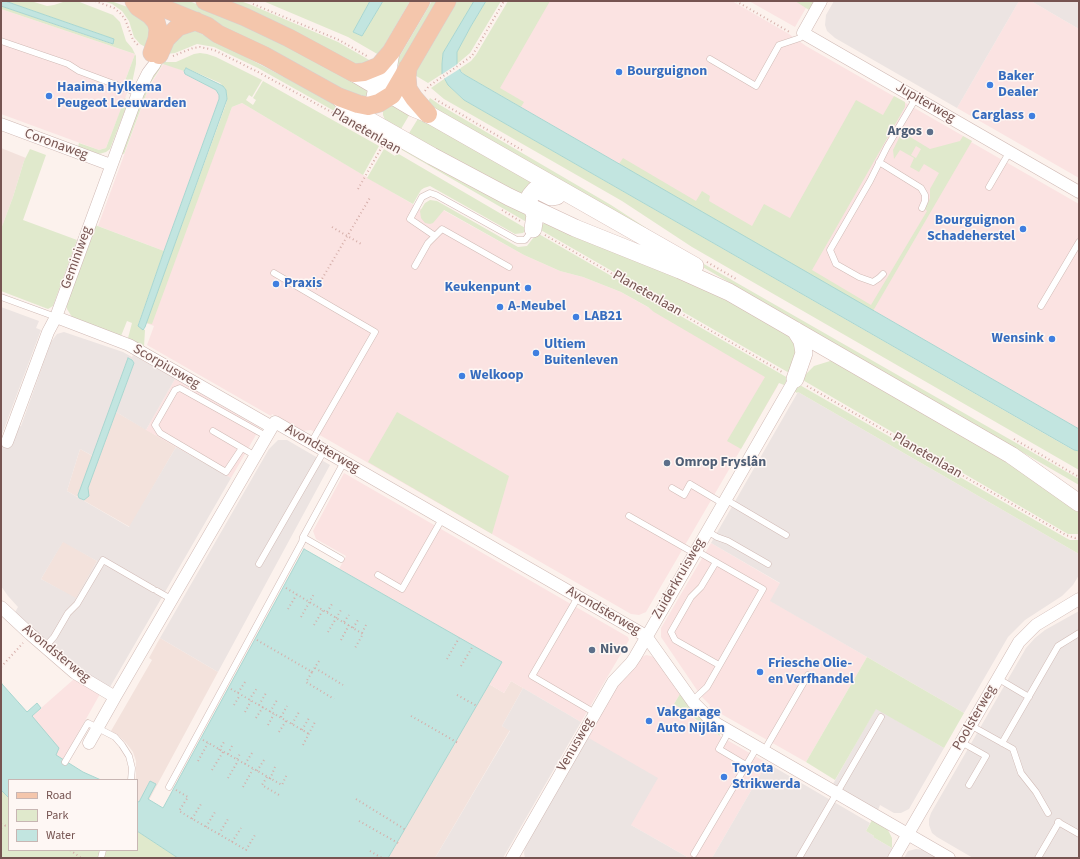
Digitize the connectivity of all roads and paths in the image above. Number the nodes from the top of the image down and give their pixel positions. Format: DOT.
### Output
graph roads {
  1 [pos="46,1"];
  2 [pos="52,1"];
  3 [pos="95,1"];
  4 [pos="134,1"];
  5 [pos="146,1"];
  6 [pos="205,1"];
  7 [pos="421,1"];
  8 [pos="447,1"];
  9 [pos="504,1"];
  10 [pos="736,1"];
  11 [pos="821,1"];
  12 [pos="104,4"];
  13 [pos="196,21"];
  14 [pos="801,35"];
  15 [pos="1,41"];
  16 [pos="214,50"];
  17 [pos="391,52"];
  18 [pos="156,54"];
  19 [pos="710,59"];
  20 [pos="408,67"];
  21 [pos="354,73"];
  22 [pos="428,87"];
  23 [pos="385,91"];
  24 [pos="138,93"];
  25 [pos="339,97"];
  26 [pos="916,98"];
  27 [pos="374,105"];
  28 [pos="428,114"];
  29 [pos="339,117"];
  30 [pos="1,124"];
  31 [pos="386,141"];
  32 [pos="1010,152"];
  33 [pos="879,162"];
  34 [pos="111,165"];
  35 [pos="989,187"];
  36 [pos="358,189"];
  37 [pos="1079,192"];
  38 [pos="371,196"];
  39 [pos="570,196"];
  40 [pos="533,208"];
  41 [pos="922,208"];
  42 [pos="501,210"];
  43 [pos="606,216"];
  44 [pos="551,217"];
  45 [pos="332,227"];
  46 [pos="534,228"];
  47 [pos="575,228"];
  48 [pos="347,236"];
  49 [pos="435,236"];
  50 [pos="1079,242"];
  51 [pos="363,245"];
  52 [pos="415,266"];
  53 [pos="510,267"];
  54 [pos="274,273"];
  55 [pos="883,274"];
  56 [pos="313,296"];
  57 [pos="1,297"];
  58 [pos="1041,306"];
  59 [pos="56,317"];
  60 [pos="795,330"];
  61 [pos="833,353"];
  62 [pos="794,379"];
  63 [pos="213,431"];
  64 [pos="269,432"];
  65 [pos="7,442"];
  66 [pos="311,443"];
  67 [pos="242,448"];
  68 [pos="324,451"];
  69 [pos="254,455"];
  70 [pos="344,462"];
  71 [pos="1071,472"];
  72 [pos="1079,477"];
  73 [pos="672,488"];
  74 [pos="1079,489"];
  75 [pos="724,501"];
  76 [pos="1079,503"];
  77 [pos="630,516"];
  78 [pos="442,519"];
  79 [pos="707,531"];
  80 [pos="786,535"];
  81 [pos="303,537"];
  82 [pos="1079,537"];
  83 [pos="695,552"];
  84 [pos="341,559"];
  85 [pos="716,562"];
  86 [pos="259,564"];
  87 [pos="768,564"];
  88 [pos="378,575"];
  89 [pos="279,584"];
  90 [pos="297,594"];
  91 [pos="314,594"];
  92 [pos="578,597"];
  93 [pos="171,599"];
  94 [pos="1079,599"];
  95 [pos="309,602"];
  96 [pos="332,604"];
  97 [pos="1,606"];
  98 [pos="288,609"];
  99 [pos="323,610"];
  100 [pos="340,610"];
  101 [pos="327,612"];
  102 [pos="349,615"];
  103 [pos="301,617"];
  104 [pos="336,618"];
  105 [pos="358,620"];
  106 [pos="344,622"];
  107 [pos="314,625"];
  108 [pos="366,625"];
  109 [pos="349,626"];
  110 [pos="353,628"];
  111 [pos="328,632"];
  112 [pos="362,633"];
  113 [pos="1079,633"];
  114 [pos="30,634"];
  115 [pos="251,636"];
  116 [pos="646,636"];
  117 [pos="459,638"];
  118 [pos="341,640"];
  119 [pos="473,646"];
  120 [pos="44,647"];
  121 [pos="355,648"];
  122 [pos="447,659"];
  123 [pos="319,661"];
  124 [pos="719,665"];
  125 [pos="1,666"];
  126 [pos="461,666"];
  127 [pos="315,668"];
  128 [pos="312,672"];
  129 [pos="808,675"];
  130 [pos="997,678"];
  131 [pos="245,682"];
  132 [pos="224,685"];
  133 [pos="343,685"];
  134 [pos="257,688"];
  135 [pos="266,693"];
  136 [pos="239,694"];
  137 [pos="457,695"];
  138 [pos="115,697"];
  139 [pos="1029,697"];
  140 [pos="334,699"];
  141 [pos="250,700"];
  142 [pos="277,700"];
  143 [pos="692,701"];
  144 [pos="234,705"];
  145 [pos="259,705"];
  146 [pos="287,706"];
  147 [pos="477,706"];
  148 [pos="263,708"];
  149 [pos="245,712"];
  150 [pos="270,712"];
  151 [pos="299,712"];
  152 [pos="595,713"];
  153 [pos="274,714"];
  154 [pos="411,716"];
  155 [pos="280,717"];
  156 [pos="881,717"];
  157 [pos="256,718"];
  158 [pos="309,718"];
  159 [pos="286,721"];
  160 [pos="315,722"];
  161 [pos="292,724"];
  162 [pos="268,725"];
  163 [pos="970,725"];
  164 [pos="97,728"];
  165 [pos="302,730"];
  166 [pos="729,731"];
  167 [pos="279,732"];
  168 [pos="309,734"];
  169 [pos="196,737"];
  170 [pos="224,742"];
  171 [pos="458,742"];
  172 [pos="961,742"];
  173 [pos="89,743"];
  174 [pos="208,743"];
  175 [pos="1002,743"];
  176 [pos="302,745"];
  177 [pos="232,746"];
  178 [pos="760,749"];
  179 [pos="219,750"];
  180 [pos="223,752"];
  181 [pos="241,752"];
  182 [pos="252,753"];
  183 [pos="228,754"];
  184 [pos="237,760"];
  185 [pos="264,760"];
  186 [pos="198,761"];
  187 [pos="65,762"];
  188 [pos="245,764"];
  189 [pos="746,765"];
  190 [pos="275,767"];
  191 [pos="253,769"];
  192 [pos="212,770"];
  193 [pos="257,772"];
  194 [pos="287,774"];
  195 [pos="228,778"];
  196 [pos="268,778"];
  197 [pos="131,779"];
  198 [pos="969,785"];
  199 [pos="169,787"];
  200 [pos="242,787"];
  201 [pos="837,793"];
  202 [pos="281,796"];
  203 [pos="356,799"];
  204 [pos="201,804"];
  205 [pos="215,812"];
  206 [pos="1048,813"];
  207 [pos="192,818"];
  208 [pos="228,819"];
  209 [pos="359,821"];
  210 [pos="1,824"];
  211 [pos="5,826"];
  212 [pos="8,827"];
  213 [pos="206,827"];
  214 [pos="1,828"];
  215 [pos="241,828"];
  216 [pos="406,830"];
  217 [pos="219,834"];
  218 [pos="908,834"];
  219 [pos="1079,834"];
  220 [pos="255,835"];
  221 [pos="232,842"];
  222 [pos="398,843"];
  223 [pos="71,851"];
  224 [pos="370,851"];
  225 [pos="694,854"];
  226 [pos="81,858"];
  227 [pos="382,858"];
  228 [pos="512,858"];
  229 [pos="800,858"];
  230 [pos="894,858"];
  231 [pos="947,858"];
  232 [pos="1038,858"];
  1 -- 2 [label="path"];
  3 -- 12 [label="path"];
  4 -- 18 [label="main road"];
  5 -- 13 [label="main road, Planetenlaan"];
  6 -- 21 [label="main road"];
  7 -- 17 [label="main road"];
  8 -- 20 [label="main road"];
  9 -- 22 [label="path"];
  10 -- 14 [label="path"];
  11 -- 14 [label="street"];
  13 -- 18 [label="main road"];
  13 -- 25 [label="main road, Planetenlaan"];
  14 -- 19 [label="lane"];
  14 -- 26 [label="street, Jupiterweg"];
  15 -- 24 [label="lane"];
  16 -- 29 [label="path, Planetenlaan"];
  17 -- 21 [label="main road"];
  17 -- 23 [label="main road"];
  18 -- 24 [label="street, Geminiweg"];
  20 -- 23 [label="main road"];
  20 -- 28 [label="main road"];
  21 -- 23 [label="main road"];
  23 -- 27 [label="main road"];
  23 -- 28 [label="main road"];
  24 -- 34 [label="street, Geminiweg"];
  25 -- 27 [label="main road"];
  25 -- 31 [label="main road, Planetenlaan"];
  26 -- 32 [label="street, Jupiterweg"];
  26 -- 33 [label="lane"];
  27 -- 31 [label="main road, Planetenlaan"];
  28 -- 39 [label="main road"];
  30 -- 34 [label="street, Coronaweg"];
  31 -- 36 [label="path"];
  31 -- 40 [label="main road, Planetenlaan"];
  32 -- 35 [label="lane"];
  32 -- 37 [label="street, Jupiterweg"];
  33 -- 41 [label="lane"];
  33 -- 55 [label="lane"];
  34 -- 59 [label="street, Geminiweg"];
  38 -- 48 [label="path"];
  39 -- 40 [label="main road"];
  39 -- 43 [label="main road"];
  40 -- 44 [label="main road, Planetenlaan"];
  40 -- 46 [label="main road"];
  42 -- 46 [label="path, Planetenlaan"];
  43 -- 47 [label="main road"];
  43 -- 74 [label="main road"];
  44 -- 46 [label="main road"];
  44 -- 47 [label="main road, Planetenlaan"];
  45 -- 48 [label="path"];
  46 -- 49 [label="lane"];
  46 -- 62 [label="path, Planetenlaan"];
  47 -- 60 [label="main road, Planetenlaan"];
  48 -- 51 [label="path"];
  48 -- 56 [label="path"];
  49 -- 52 [label="lane"];
  49 -- 53 [label="lane"];
  50 -- 58 [label="lane"];
  54 -- 56 [label="lane"];
  56 -- 66 [label="lane"];
  57 -- 59 [label="lane"];
  59 -- 64 [label="street, Scorpiusweg"];
  59 -- 65 [label="street, Geminiweg"];
  60 -- 61 [label="main road, Planetenlaan"];
  60 -- 62 [label="main road"];
  61 -- 62 [label="main road"];
  61 -- 76 [label="main road, Planetenlaan"];
  62 -- 75 [label="street, Zuiderkruisweg"];
  62 -- 82 [label="path, Planetenlaan"];
  63 -- 67 [label="lane"];
  64 -- 66 [label="street, Avondsterweg"];
  64 -- 67 [label="lane"];
  64 -- 69 [label="street, Avondsterweg"];
  66 -- 68 [label="street, Avondsterweg"];
  67 -- 69 [label="lane"];
  68 -- 70 [label="street, Avondsterweg"];
  68 -- 86 [label="lane"];
  69 -- 93 [label="street, Avondsterweg"];
  70 -- 78 [label="street, Avondsterweg"];
  70 -- 81 [label="lane"];
  71 -- 72 [label="path"];
  73 -- 75 [label="lane"];
  75 -- 79 [label="street, Zuiderkruisweg"];
  75 -- 80 [label="lane"];
  77 -- 83 [label="lane"];
  78 -- 88 [label="lane"];
  78 -- 92 [label="street, Avondsterweg"];
  79 -- 83 [label="street, Zuiderkruisweg"];
  79 -- 87 [label="lane"];
  81 -- 84 [label="lane"];
  81 -- 89 [label="lane"];
  83 -- 85 [label="lane"];
  83 -- 116 [label="street, Zuiderkruisweg"];
  85 -- 124 [label="lane"];
  85 -- 124 [label="lane"];
  89 -- 90 [label="path"];
  89 -- 115 [label="lane"];
  90 -- 95 [label="path"];
  90 -- 98 [label="path"];
  91 -- 95 [label="path"];
  92 -- 116 [label="street, Avondsterweg"];
  92 -- 152 [label="lane"];
  93 -- 120 [label="lane"];
  93 -- 138 [label="street, Avondsterweg"];
  94 -- 130 [label="street, Poolsterweg"];
  95 -- 99 [label="path"];
  95 -- 103 [label="path"];
  96 -- 101 [label="path"];
  97 -- 114 [label="street, Avondsterweg"];
  99 -- 101 [label="path"];
  99 -- 107 [label="path"];
  100 -- 104 [label="path"];
  101 -- 104 [label="path"];
  102 -- 106 [label="path"];
  104 -- 106 [label="path"];
  104 -- 111 [label="path"];
  105 -- 110 [label="path"];
  106 -- 109 [label="path"];
  108 -- 112 [label="path"];
  109 -- 110 [label="path"];
  109 -- 118 [label="path"];
  110 -- 112 [label="path"];
  112 -- 121 [label="path"];
  113 -- 139 [label="lane"];
  114 -- 120 [label="street, Avondsterweg"];
  114 -- 125 [label="path"];
  115 -- 128 [label="path"];
  115 -- 132 [label="lane"];
  116 -- 143 [label="street, Zuiderkruisweg"];
  116 -- 152 [label="street, Venusweg"];
  117 -- 122 [label="path"];
  119 -- 126 [label="path"];
  120 -- 138 [label="street, Avondsterweg"];
  123 -- 127 [label="path"];
  124 -- 143 [label="lane"];
  127 -- 128 [label="path"];
  127 -- 133 [label="path"];
  128 -- 140 [label="path"];
  129 -- 178 [label="lane"];
  130 -- 139 [label="lane"];
  130 -- 163 [label="street, Poolsterweg"];
  131 -- 136 [label="path"];
  132 -- 136 [label="path"];
  132 -- 169 [label="lane"];
  134 -- 141 [label="path"];
  135 -- 145 [label="path"];
  136 -- 141 [label="path"];
  136 -- 144 [label="path"];
  137 -- 147 [label="path"];
  138 -- 164 [label="street, Avondsterweg"];
  139 -- 175 [label="lane"];
  141 -- 145 [label="path"];
  141 -- 149 [label="path"];
  142 -- 150 [label="path"];
  143 -- 166 [label="street, Zuiderkruisweg"];
  145 -- 148 [label="path"];
  146 -- 155 [label="path"];
  148 -- 150 [label="path"];
  148 -- 157 [label="path"];
  150 -- 153 [label="path"];
  151 -- 161 [label="path"];
  152 -- 228 [label="street, Venusweg"];
  153 -- 155 [label="path"];
  153 -- 162 [label="path"];
  154 -- 171 [label="path"];
  155 -- 159 [label="path"];
  156 -- 201 [label="lane"];
  158 -- 165 [label="path"];
  159 -- 161 [label="path"];
  159 -- 167 [label="path"];
  160 -- 168 [label="path"];
  161 -- 165 [label="path"];
  163 -- 172 [label="street, Poolsterweg"];
  163 -- 175 [label="lane"];
  164 -- 173 [label="street, Avondsterweg"];
  164 -- 187 [label="lane"];
  164 -- 197 [label="lane"];
  165 -- 168 [label="path"];
  166 -- 178 [label="street, Zuiderkruisweg"];
  166 -- 189 [label="lane"];
  168 -- 176 [label="path"];
  169 -- 174 [label="path"];
  169 -- 199 [label="lane"];
  170 -- 179 [label="path"];
  172 -- 198 [label="lane"];
  172 -- 218 [label="street, Poolsterweg"];
  174 -- 179 [label="path"];
  174 -- 186 [label="path"];
  175 -- 206 [label="lane"];
  177 -- 183 [label="path"];
  178 -- 189 [label="lane"];
  178 -- 201 [label="street, Zuiderkruisweg"];
  179 -- 180 [label="path"];
  180 -- 183 [label="path"];
  180 -- 192 [label="path"];
  181 -- 184 [label="path"];
  182 -- 188 [label="path"];
  183 -- 184 [label="path"];
  184 -- 188 [label="path"];
  184 -- 195 [label="path"];
  185 -- 193 [label="path"];
  188 -- 191 [label="path"];
  189 -- 225 [label="lane"];
  190 -- 196 [label="path"];
  191 -- 193 [label="path"];
  191 -- 200 [label="path"];
  193 -- 196 [label="path"];
  194 -- 196 [label="path"];
  196 -- 202 [label="path"];
  199 -- 207 [label="path"];
  201 -- 218 [label="street, Zuiderkruisweg"];
  201 -- 229 [label="lane"];
  203 -- 216 [label="path"];
  204 -- 207 [label="path"];
  205 -- 213 [label="path"];
  207 -- 213 [label="path"];
  208 -- 217 [label="path"];
  209 -- 222 [label="path"];
  210 -- 211 [label="path"];
  211 -- 212 [label="path"];
  211 -- 214 [label="path"];
  213 -- 217 [label="path"];
  215 -- 221 [label="path"];
  217 -- 221 [label="path"];
  218 -- 230 [label="street, Poolsterweg"];
  218 -- 231 [label="street, Zuiderkruisweg"];
  219 -- 232 [label="lane"];
  220 -- 221 [label="path"];
  223 -- 226 [label="path"];
  224 -- 227 [label="path"];
}
